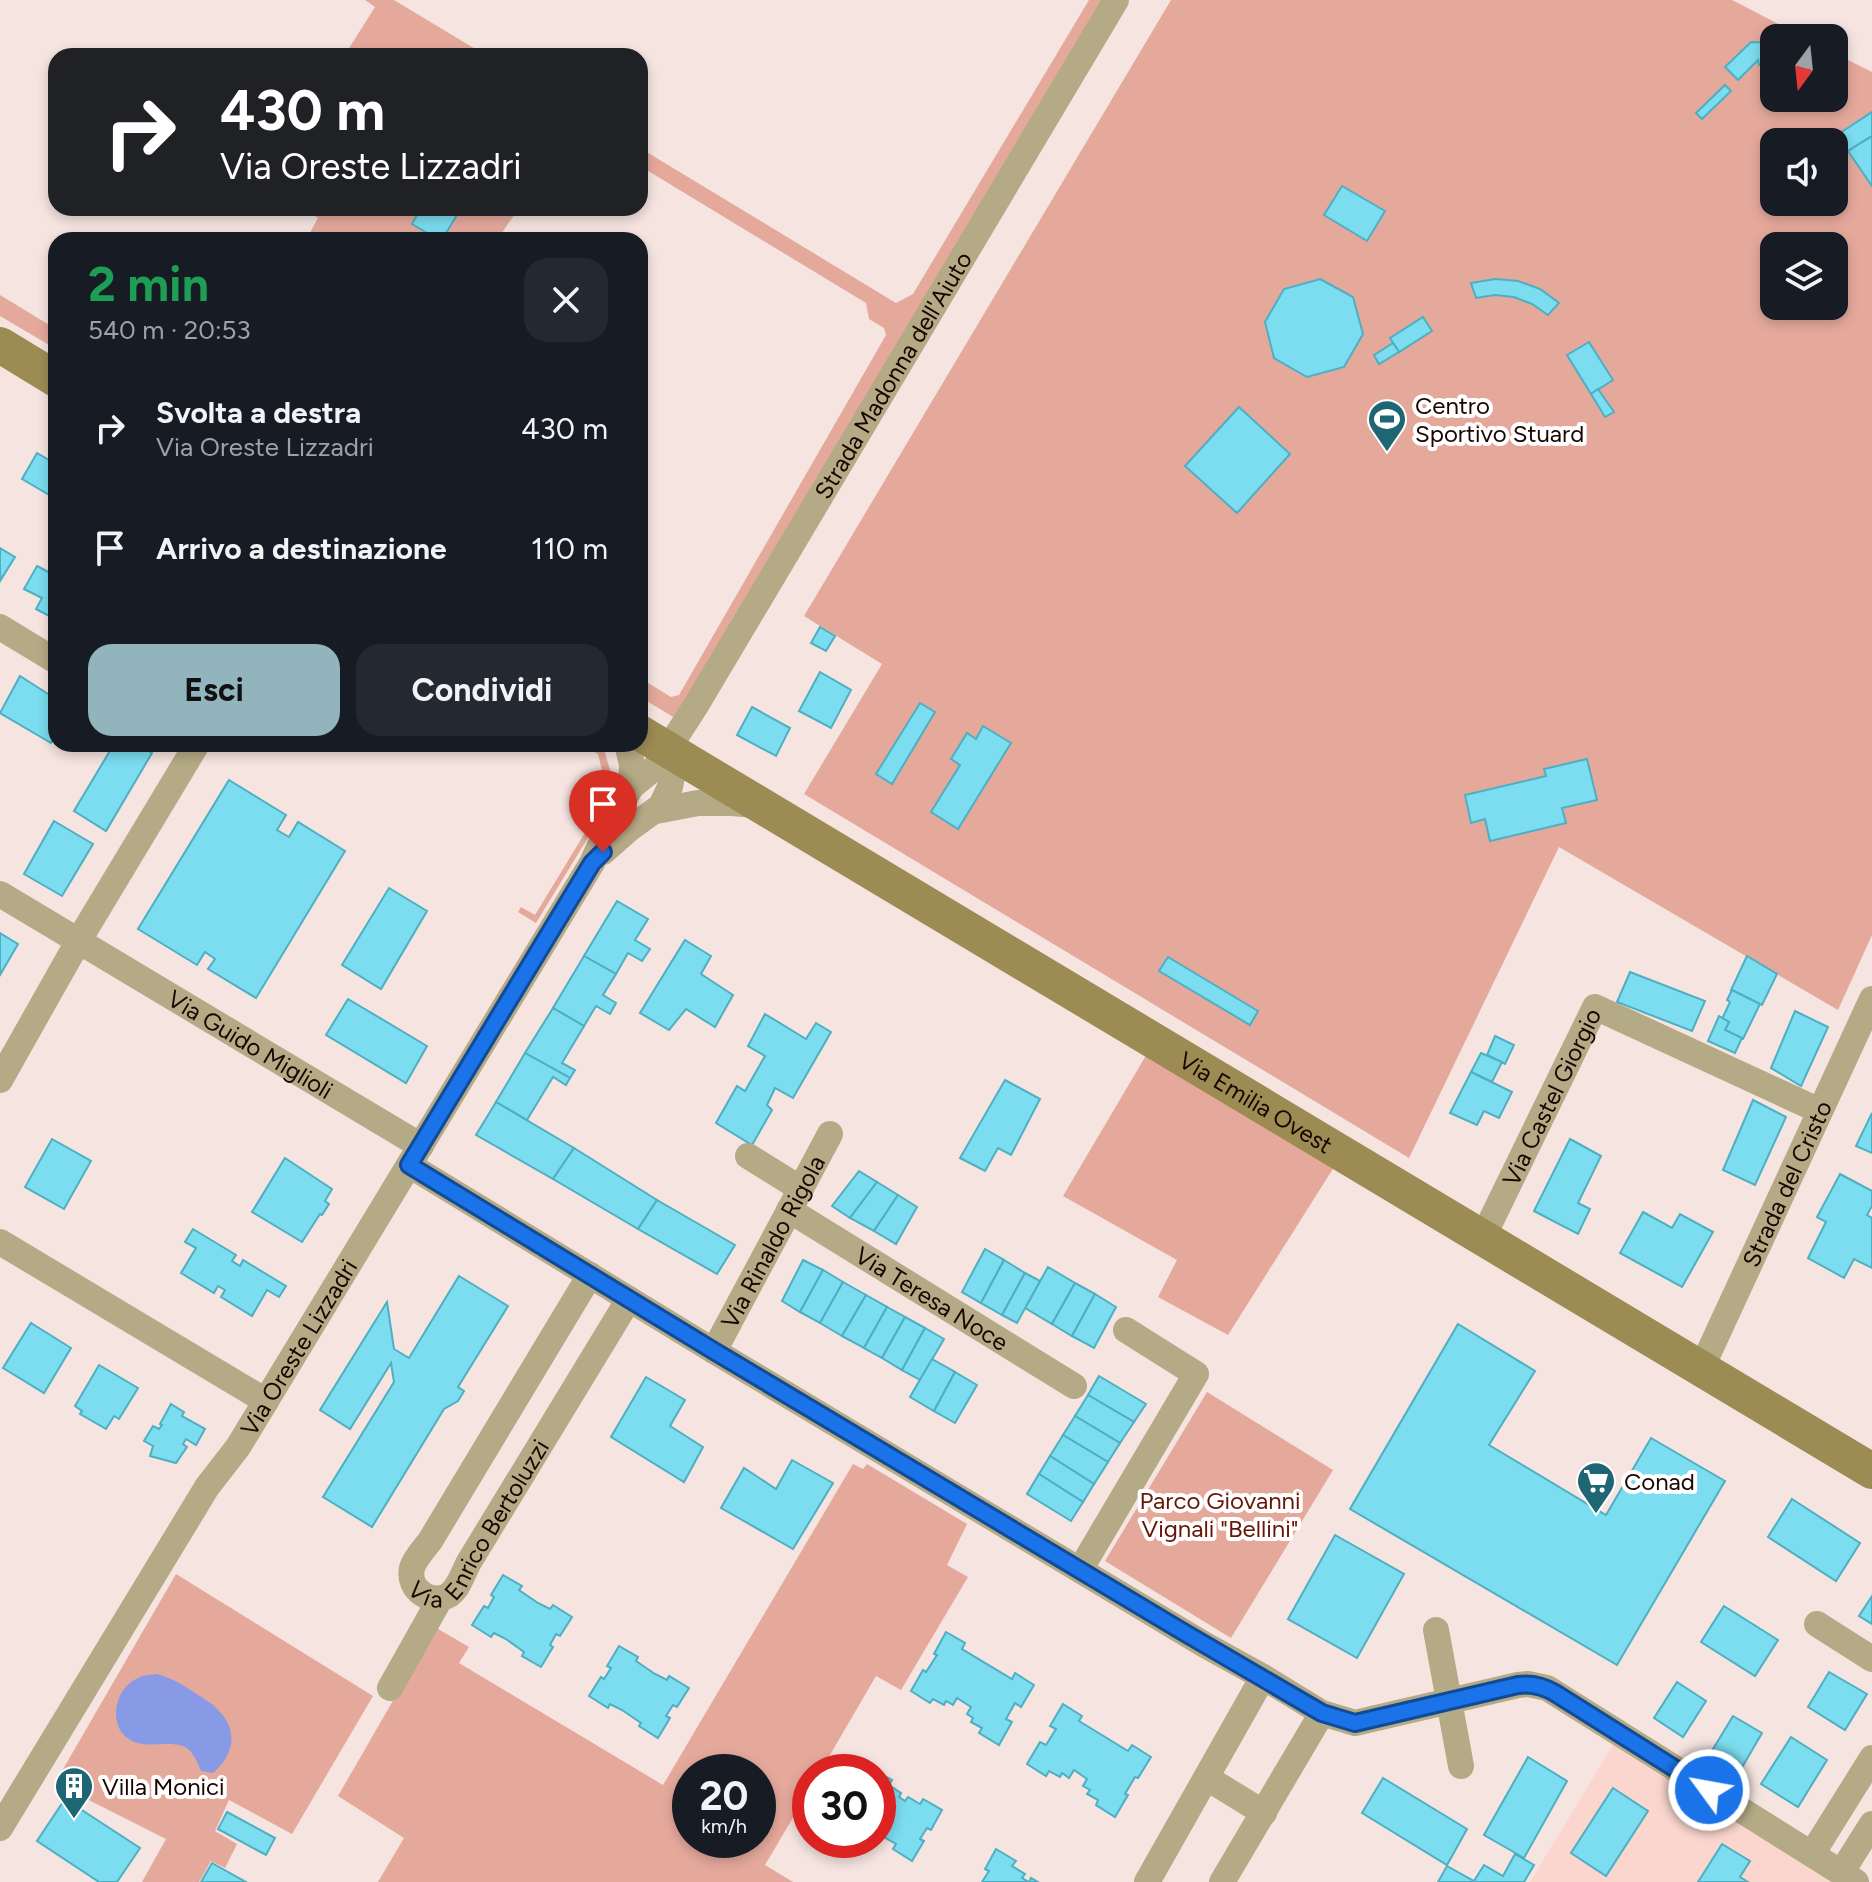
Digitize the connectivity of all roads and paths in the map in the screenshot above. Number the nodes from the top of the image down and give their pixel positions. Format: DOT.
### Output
graph roads {
  1 [pos="1116,0"];
  2 [pos="0,345"];
  3 [pos="48,374"];
  4 [pos="0,627"];
  5 [pos="48,656"];
  6 [pos="661,745"];
  7 [pos="191,752"];
  8 [pos="629,752"];
  9 [pos="631,787"];
  10 [pos="770,810"];
  11 [pos="656,811"];
  12 [pos="592,863"];
  13 [pos="0,894"];
  14 [pos="79,940"];
  15 [pos="1872,999"];
  16 [pos="0,1080"];
  17 [pos="1820,1111"];
  18 [pos="830,1134"];
  19 [pos="415,1155"];
  20 [pos="748,1156"];
  21 [pos="795,1200"];
  22 [pos="1483,1237"];
  23 [pos="0,1242"];
  24 [pos="590,1275"];
  25 [pos="629,1299"];
  26 [pos="1126,1330"];
  27 [pos="714,1351"];
  28 [pos="1702,1367"];
  29 [pos="1074,1386"];
  30 [pos="266,1401"];
  31 [pos="1872,1471"];
  32 [pos="1080,1570"];
  33 [pos="440,1599"];
  34 [pos="1817,1624"];
  35 [pos="1436,1630"];
  36 [pos="1872,1659"];
  37 [pos="1263,1677"];
  38 [pos="390,1688"];
  39 [pos="1447,1701"];
  40 [pos="1322,1713"];
  41 [pos="1872,1758"];
  42 [pos="1461,1766"];
  43 [pos="1207,1778"];
  44 [pos="1264,1813"];
  45 [pos="1872,1824"];
  46 [pos="0,1828"];
  47 [pos="1830,1871"];
  48 [pos="1147,1882"];
  49 [pos="1222,1882"];
  1 -- 6 [label="street, Strada Madonna dell'Aiuto"];
  2 -- 3 [label="street"];
  4 -- 5 [label="street"];
  6 -- 9 [label="street, Via Oreste Lizzadri"];
  6 -- 10 [label="street, Via Emilia Ovest"];
  6 -- 11 [label="street"];
  7 -- 14 [label="street"];
  8 -- 9 [label="street"];
  9 -- 12 [label="street, Via Oreste Lizzadri"];
  10 -- 11 [label="street, Via Oreste Lizzadri"];
  10 -- 22 [label="street, Via Emilia Ovest"];
  11 -- 12 [label="street, Via Oreste Lizzadri"];
  12 -- 19 [label="street, Via Oreste Lizzadri"];
  13 -- 14 [label="street, Via Guido Miglioli"];
  14 -- 16 [label="street"];
  14 -- 19 [label="street, Via Guido Miglioli"];
  15 -- 17 [label="street, Strada del Cristo"];
  17 -- 22 [label="street, Via Castel Giorgio"];
  17 -- 28 [label="street, Strada del Cristo"];
  18 -- 21 [label="street, Via Rinaldo Rigola"];
  19 -- 24 [label="street, Via Guido Miglioli"];
  19 -- 30 [label="street, Via Oreste Lizzadri"];
  20 -- 21 [label="street, Via Teresa Noce"];
  21 -- 27 [label="street, Via Rinaldo Rigola"];
  21 -- 29 [label="street, Via Teresa Noce"];
  22 -- 28 [label="street, Via Emilia Ovest"];
  23 -- 30 [label="street"];
  24 -- 25 [label="street, Via Guido Miglioli"];
  24 -- 33 [label="street, Via Enrico Bertoluzzi"];
  25 -- 27 [label="street, Via Guido Miglioli"];
  25 -- 33 [label="street, Via Enrico Bertoluzzi"];
  26 -- 32 [label="street"];
  27 -- 32 [label="street, Via Guido Miglioli"];
  28 -- 31 [label="street, Via Emilia Ovest"];
  30 -- 46 [label="street, Via Oreste Lizzadri"];
  32 -- 37 [label="street, Via Guido Miglioli"];
  33 -- 38 [label="street"];
  34 -- 36 [label="street"];
  35 -- 39 [label="street"];
  37 -- 40 [label="street, Via Guido Miglioli"];
  37 -- 43 [label="street"];
  39 -- 40 [label="street, Via Guido Miglioli"];
  39 -- 42 [label="street"];
  39 -- 47 [label="street, Via Guido Miglioli"];
  40 -- 44 [label="street"];
  41 -- 47 [label="street"];
  43 -- 44 [label="street"];
  43 -- 48 [label="street"];
  44 -- 49 [label="street"];
  45 -- 47 [label="street"];
}
